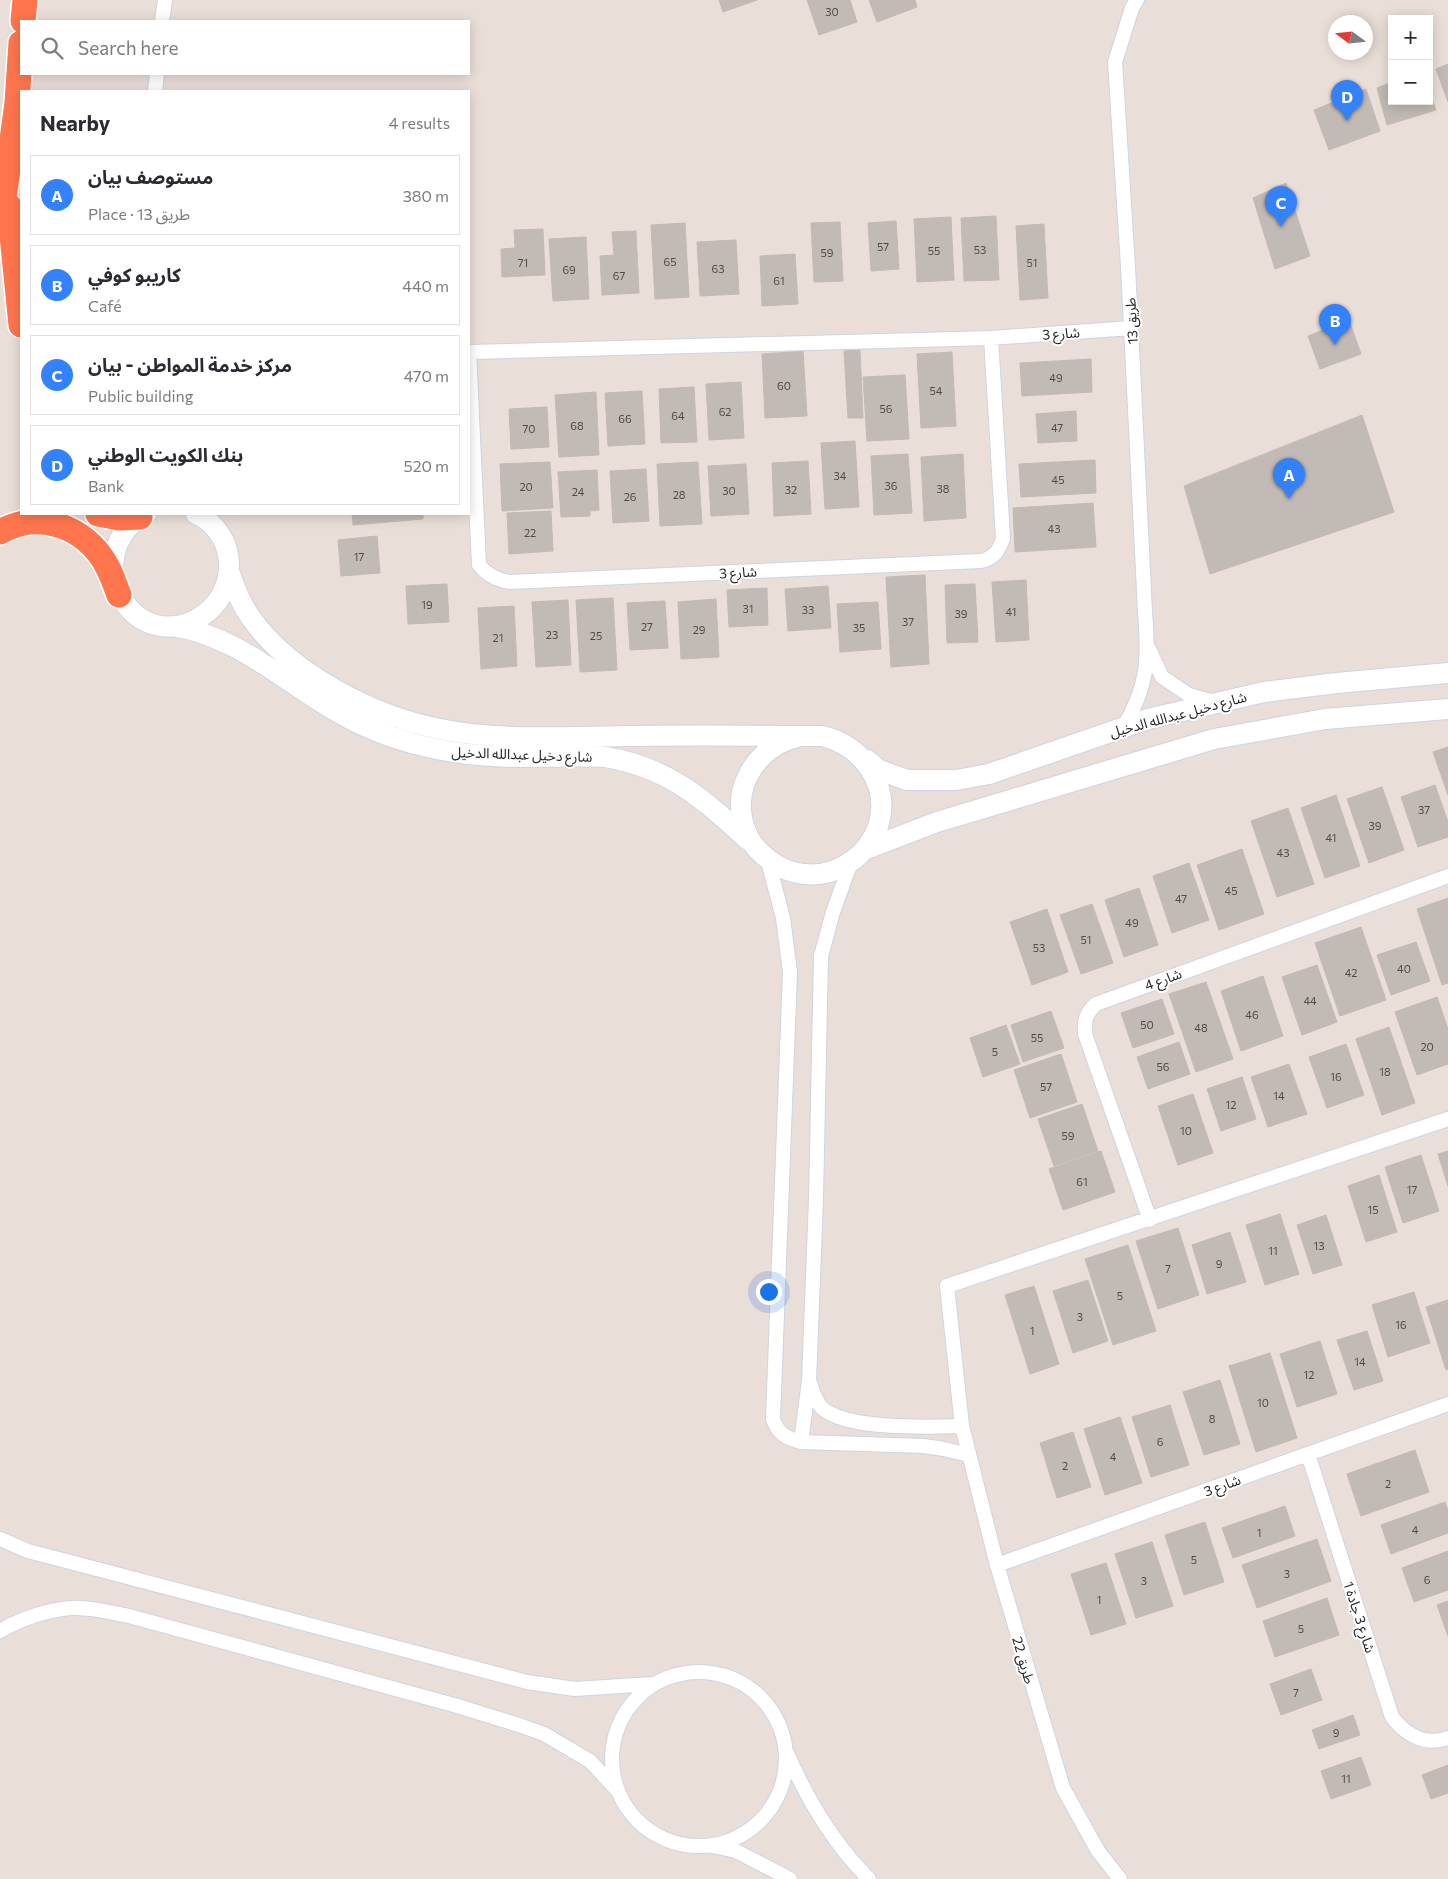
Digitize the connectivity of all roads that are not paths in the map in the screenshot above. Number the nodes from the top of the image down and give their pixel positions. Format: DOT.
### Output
graph roads {
  1 [pos="24,0"];
  2 [pos="165,0"];
  3 [pos="1137,0"];
  4 [pos="23,20"];
  5 [pos="162,20"];
  6 [pos="20,58"];
  7 [pos="157,75"];
  8 [pos="156,90"];
  9 [pos="6,184"];
  10 [pos="0,227"];
  11 [pos="20,316"];
  12 [pos="1131,328"];
  13 [pos="991,338"];
  14 [pos="470,352"];
  15 [pos="470,373"];
  16 [pos="103,515"];
  17 [pos="143,515"];
  18 [pos="198,515"];
  19 [pos="210,515"];
  20 [pos="0,532"];
  21 [pos="220,533"];
  22 [pos="230,574"];
  23 [pos="119,595"];
  24 [pos="174,626"];
  25 [pos="1148,647"];
  26 [pos="1448,673"];
  27 [pos="1217,703"];
  28 [pos="1448,709"];
  29 [pos="1123,728"];
  30 [pos="801,736"];
  31 [pos="861,756"];
  32 [pos="753,844"];
  33 [pos="858,856"];
  34 [pos="768,861"];
  35 [pos="1448,876"];
  36 [pos="1448,1119"];
  37 [pos="1150,1220"];
  38 [pos="809,1382"];
  39 [pos="1448,1404"];
  40 [pos="962,1426"];
  41 [pos="801,1442"];
  42 [pos="1308,1454"];
  43 [pos="968,1455"];
  44 [pos="0,1538"];
  45 [pos="996,1565"];
  46 [pos="0,1631"];
  47 [pos="652,1684"];
  48 [pos="1448,1738"];
  49 [pos="785,1748"];
  50 [pos="617,1790"];
  51 [pos="712,1846"];
  52 [pos="790,1879"];
  53 [pos="869,1879"];
  54 [pos="1120,1879"];
  1 -- 4 [label="highway"];
  2 -- 5 [label="street"];
  3 -- 12 [label="street, طريق 13"];
  6 -- 9 [label="highway"];
  7 -- 8 [label="street"];
  9 -- 10 [label="highway"];
  9 -- 11 [label="highway"];
  12 -- 13 [label="street, شارع 3"];
  12 -- 25 [label="street, طريق 13"];
  13 -- 14 [label="street, شارع 3"];
  13 -- 15 [label="street, شارع 3"];
  16 -- 17 [label="highway"];
  17 -- 23 [label="street"];
  18 -- 21 [label="street"];
  19 -- 21 [label="street"];
  20 -- 23 [label="highway"];
  21 -- 22 [label="street"];
  22 -- 24 [label="street"];
  22 -- 30 [label="street, شارع دخيل عبدالله الدخيل"];
  23 -- 24 [label="street, شارع دخيل عبدالله الدخيل"];
  24 -- 32 [label="street, شارع دخيل عبدالله الدخيل"];
  25 -- 27 [label="street, طريق 13"];
  25 -- 29 [label="street, طريق 13"];
  26 -- 27 [label="street, شارع دخيل عبدالله الدخيل"];
  27 -- 29 [label="street, شارع دخيل عبدالله الدخيل"];
  28 -- 33 [label="street"];
  29 -- 31 [label="street, شارع دخيل عبدالله الدخيل"];
  30 -- 31 [label="street"];
  30 -- 32 [label="street"];
  31 -- 33 [label="street"];
  32 -- 34 [label="street"];
  33 -- 34 [label="street"];
  33 -- 38 [label="street"];
  34 -- 41 [label="street"];
  35 -- 37 [label="street, شارع 4"];
  36 -- 37 [label="street"];
  37 -- 40 [label="street, طريق 22"];
  38 -- 40 [label="street"];
  38 -- 41 [label="street"];
  39 -- 42 [label="street, شارع 3"];
  40 -- 43 [label="street, طريق 22"];
  41 -- 43 [label="street"];
  42 -- 45 [label="street, شارع 3"];
  42 -- 48 [label="street, شارع 3 جادة 1"];
  43 -- 45 [label="street, طريق 22"];
  44 -- 47 [label="street"];
  45 -- 54 [label="street, طريق 22"];
  46 -- 50 [label="street"];
  47 -- 49 [label="street"];
  47 -- 50 [label="street"];
  49 -- 51 [label="street"];
  49 -- 53 [label="street"];
  50 -- 51 [label="street"];
  51 -- 52 [label="street"];
}
